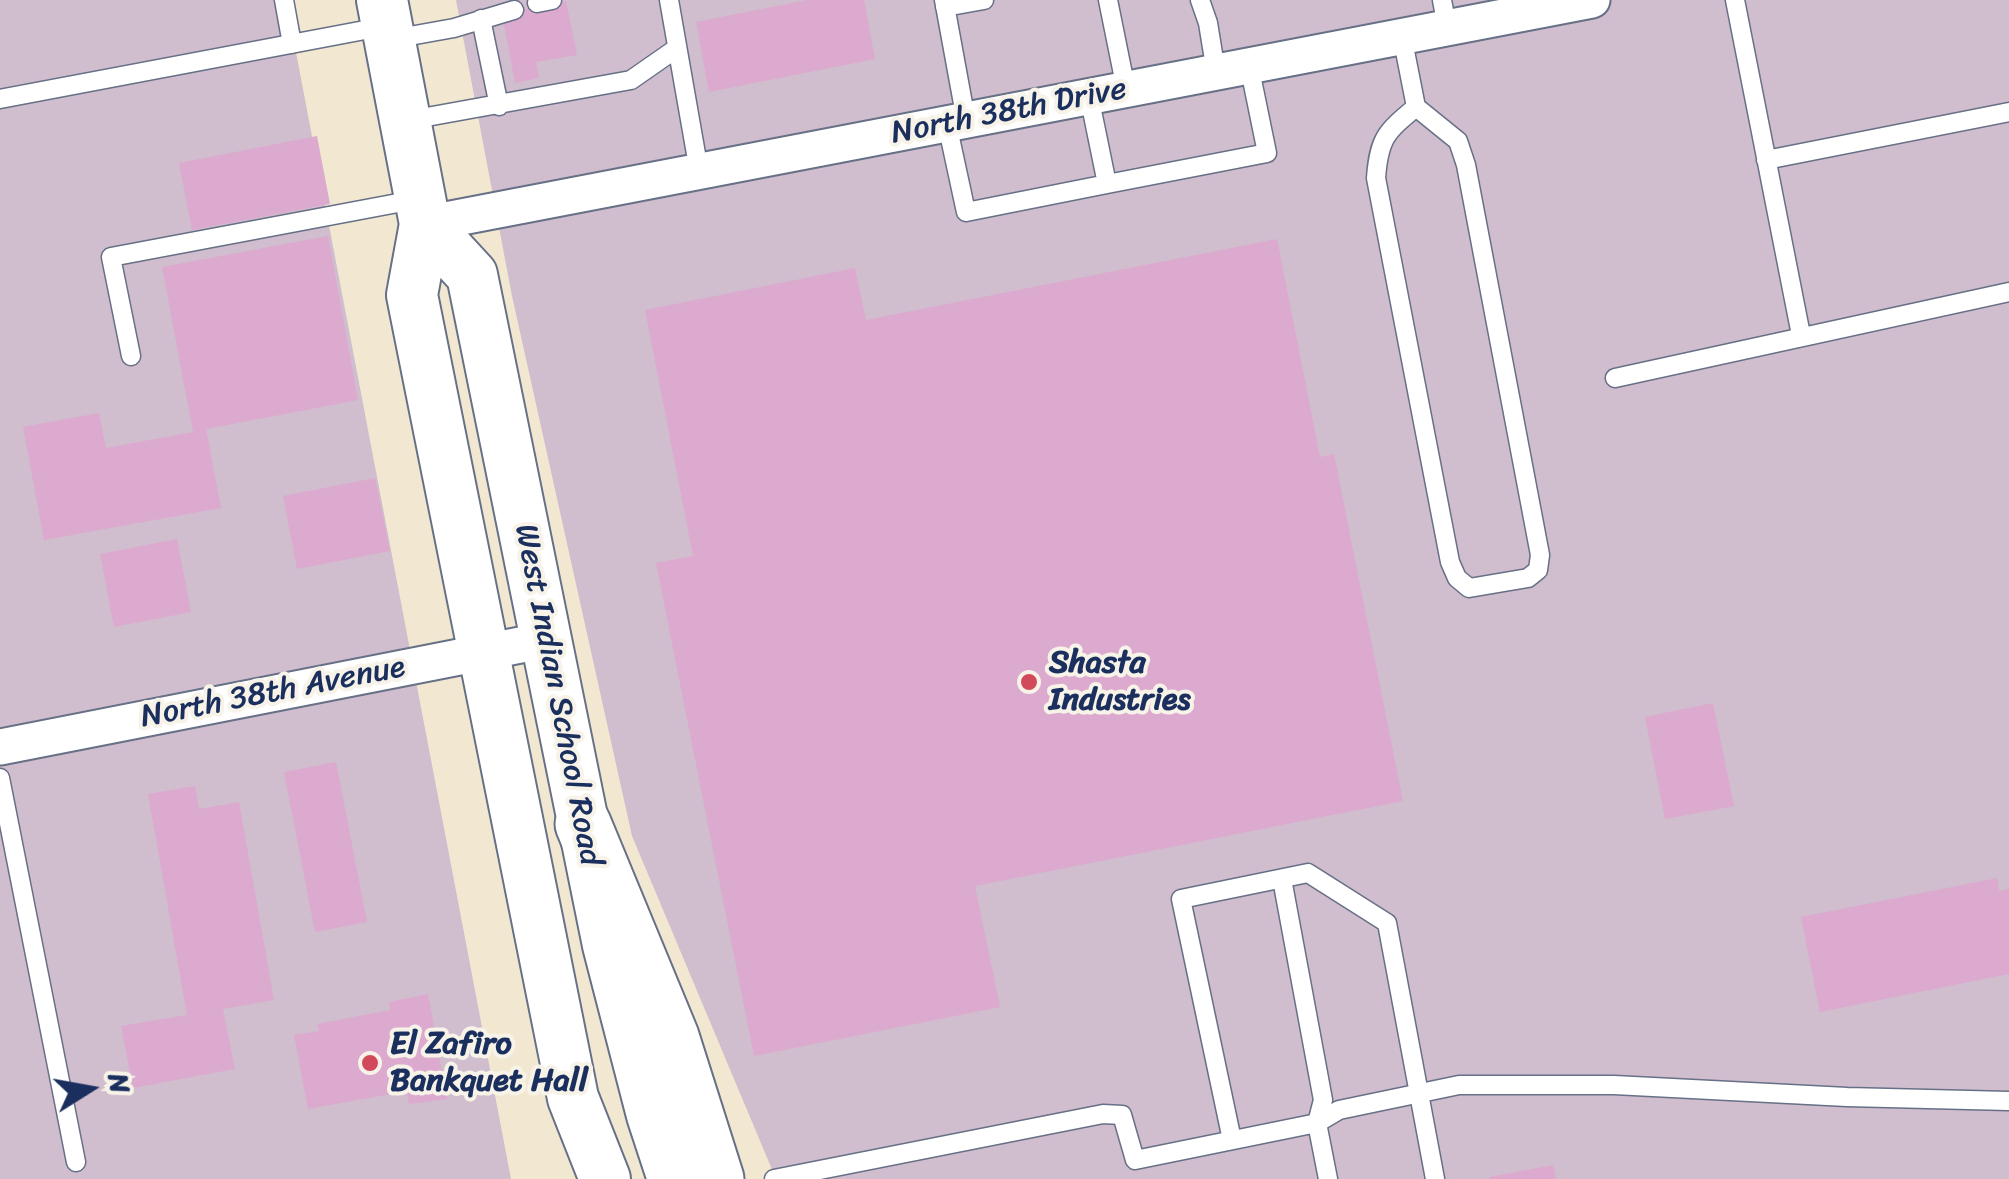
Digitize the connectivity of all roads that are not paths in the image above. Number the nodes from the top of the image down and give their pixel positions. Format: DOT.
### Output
graph roads {
  1 [pos="284,0"];
  2 [pos="669,0"];
  3 [pos="984,0"];
  4 [pos="1108,0"];
  5 [pos="1200,0"];
  6 [pos="1592,0"];
  7 [pos="1734,0"];
  8 [pos="945,3"];
  9 [pos="514,10"];
  10 [pos="1444,14"];
  11 [pos="481,20"];
  12 [pos="386,22"];
  13 [pos="1402,36"];
  14 [pos="292,44"];
  15 [pos="677,48"];
  16 [pos="1232,68"];
  17 [pos="1126,89"];
  18 [pos="1089,96"];
  19 [pos="0,99"];
  20 [pos="499,106"];
  21 [pos="1416,106"];
  22 [pos="2009,112"];
  23 [pos="405,121"];
  24 [pos="956,122"];
  25 [pos="1766,160"];
  26 [pos="699,171"];
  27 [pos="1107,184"];
  28 [pos="422,211"];
  29 [pos="2009,292"];
  30 [pos="1801,335"];
  31 [pos="131,356"];
  32 [pos="1615,378"];
  33 [pos="546,640"];
  34 [pos="482,653"];
  35 [pos="0,746"];
  36 [pos="0,778"];
  37 [pos="583,824"];
  38 [pos="1282,879"];
  39 [pos="1418,1094"];
  40 [pos="573,1098"];
  41 [pos="2009,1100"];
  42 [pos="1317,1123"];
  43 [pos="1232,1140"];
  44 [pos="76,1162"];
  45 [pos="578,1179"];
  46 [pos="605,1179"];
  47 [pos="672,1179"];
  48 [pos="716,1179"];
  49 [pos="774,1179"];
  50 [pos="1328,1179"];
  51 [pos="1435,1179"];
  1 -- 14 [label="lane"];
  2 -- 15 [label="lane"];
  3 -- 8 [label="lane"];
  4 -- 17 [label="lane"];
  5 -- 16 [label="lane"];
  6 -- 10 [label="street, North 38th Drive"];
  7 -- 25 [label="lane"];
  8 -- 24 [label="lane"];
  9 -- 11 [label="lane"];
  10 -- 13 [label="street, North 38th Drive"];
  11 -- 12 [label="lane"];
  11 -- 20 [label="lane"];
  12 -- 14 [label="lane"];
  12 -- 23 [label="main road, West Indian School Road"];
  13 -- 16 [label="street, North 38th Drive"];
  13 -- 21 [label="lane"];
  14 -- 19 [label="lane"];
  15 -- 20 [label="lane"];
  15 -- 26 [label="lane"];
  16 -- 17 [label="street, North 38th Drive"];
  16 -- 27 [label="lane"];
  17 -- 18 [label="street, North 38th Drive"];
  18 -- 24 [label="street, North 38th Drive"];
  18 -- 27 [label="lane"];
  20 -- 23 [label="lane"];
  21 -- 21 [label="lane"];
  22 -- 25 [label="lane"];
  23 -- 28 [label="main road, West Indian School Road"];
  24 -- 26 [label="street, North 38th Drive"];
  24 -- 27 [label="lane"];
  25 -- 30 [label="lane"];
  26 -- 28 [label="street, North 38th Drive"];
  28 -- 31 [label="lane"];
  28 -- 33 [label="main road, West Indian School Road"];
  28 -- 34 [label="main road, West Indian School Road"];
  29 -- 30 [label="lane"];
  30 -- 32 [label="lane"];
  33 -- 34 [label="street, North 38th Avenue"];
  33 -- 37 [label="main road, West Indian School Road"];
  34 -- 35 [label="street, North 38th Avenue"];
  34 -- 40 [label="main road, West Indian School Road"];
  36 -- 44 [label="lane"];
  37 -- 47 [label="main road, West Indian School Road"];
  37 -- 48 [label="highway"];
  38 -- 39 [label="lane"];
  38 -- 42 [label="lane"];
  38 -- 43 [label="lane"];
  39 -- 41 [label="lane"];
  39 -- 42 [label="lane"];
  39 -- 51 [label="lane"];
  40 -- 45 [label="main road"];
  40 -- 46 [label="main road, West Indian School Road"];
  42 -- 43 [label="lane"];
  42 -- 50 [label="lane"];
  43 -- 49 [label="lane"];
}
